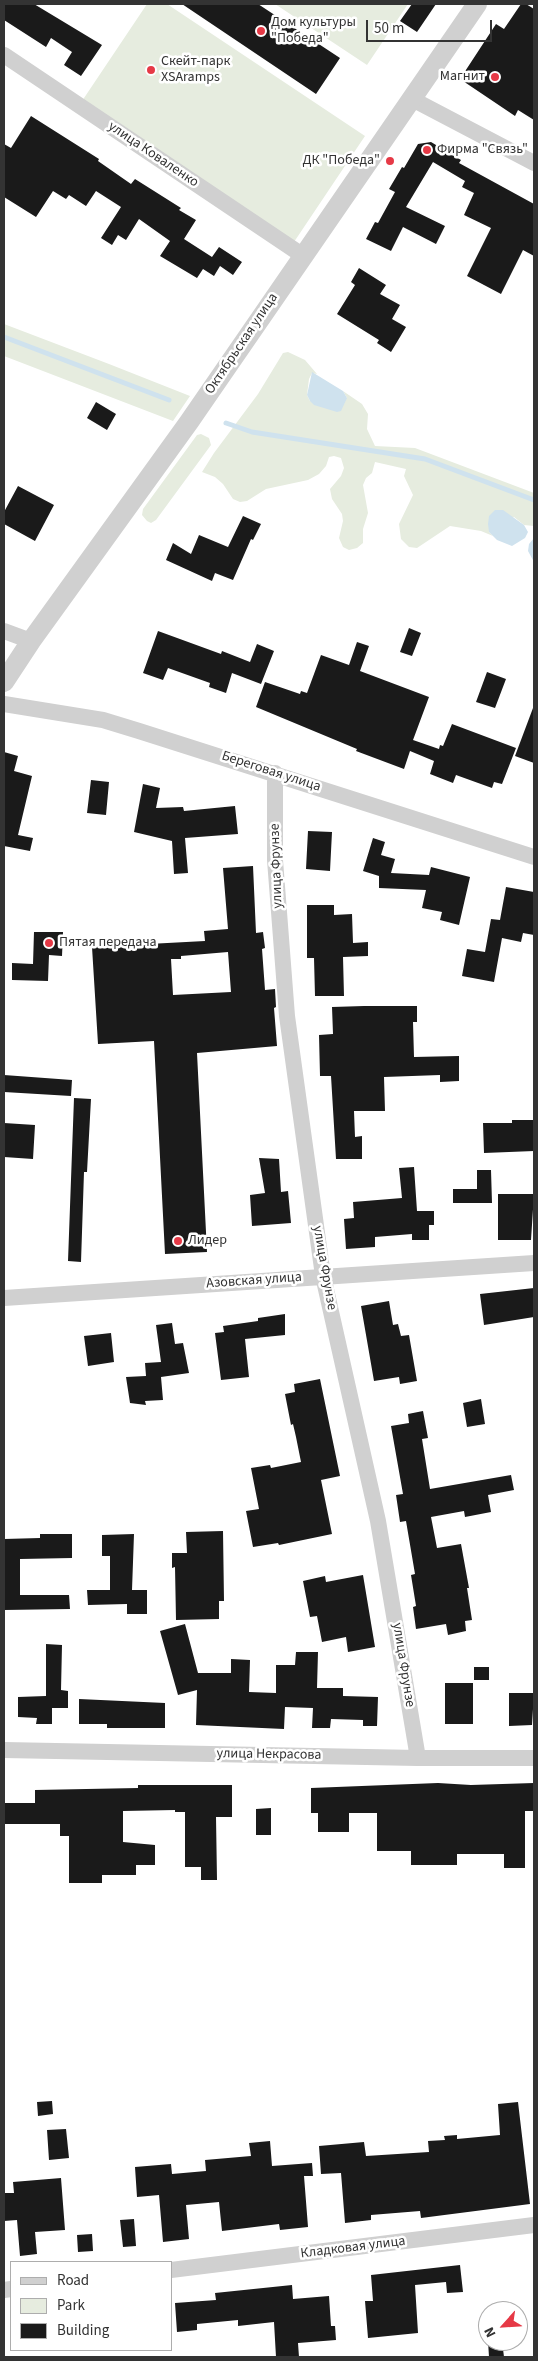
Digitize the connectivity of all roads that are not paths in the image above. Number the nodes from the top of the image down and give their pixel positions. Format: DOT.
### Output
graph roads {
  1 [pos="477,4"];
  2 [pos="4,55"];
  3 [pos="412,99"];
  4 [pos="534,163"];
  5 [pos="302,255"];
  6 [pos="4,631"];
  7 [pos="30,641"];
  8 [pos="4,682"];
  9 [pos="4,704"];
  10 [pos="275,773"];
  11 [pos="534,858"];
  12 [pos="534,1263"];
  13 [pos="323,1276"];
  14 [pos="4,1298"];
  15 [pos="4,1750"];
  16 [pos="418,1758"];
  17 [pos="534,1758"];
  18 [pos="534,2225"];
  19 [pos="172,2270"];
  1 -- 3 [label="street, Октябрьская улица"];
  2 -- 5 [label="street, улица Коваленко"];
  3 -- 4 [label="street"];
  3 -- 5 [label="street, Октябрьская улица"];
  5 -- 7 [label="street, Октябрьская улица"];
  6 -- 7 [label="street"];
  7 -- 8 [label="street, Октябрьская улица"];
  9 -- 10 [label="street, Береговая улица"];
  10 -- 11 [label="street, Береговая улица"];
  10 -- 13 [label="street, улица Фрунзе"];
  12 -- 13 [label="street, Азовская улица"];
  13 -- 14 [label="street, Азовская улица"];
  13 -- 16 [label="street, улица Фрунзе"];
  15 -- 16 [label="street, улица Некрасова"];
  16 -- 17 [label="street, улица Некрасова"];
  18 -- 19 [label="street, Кладковая улица"];
}
